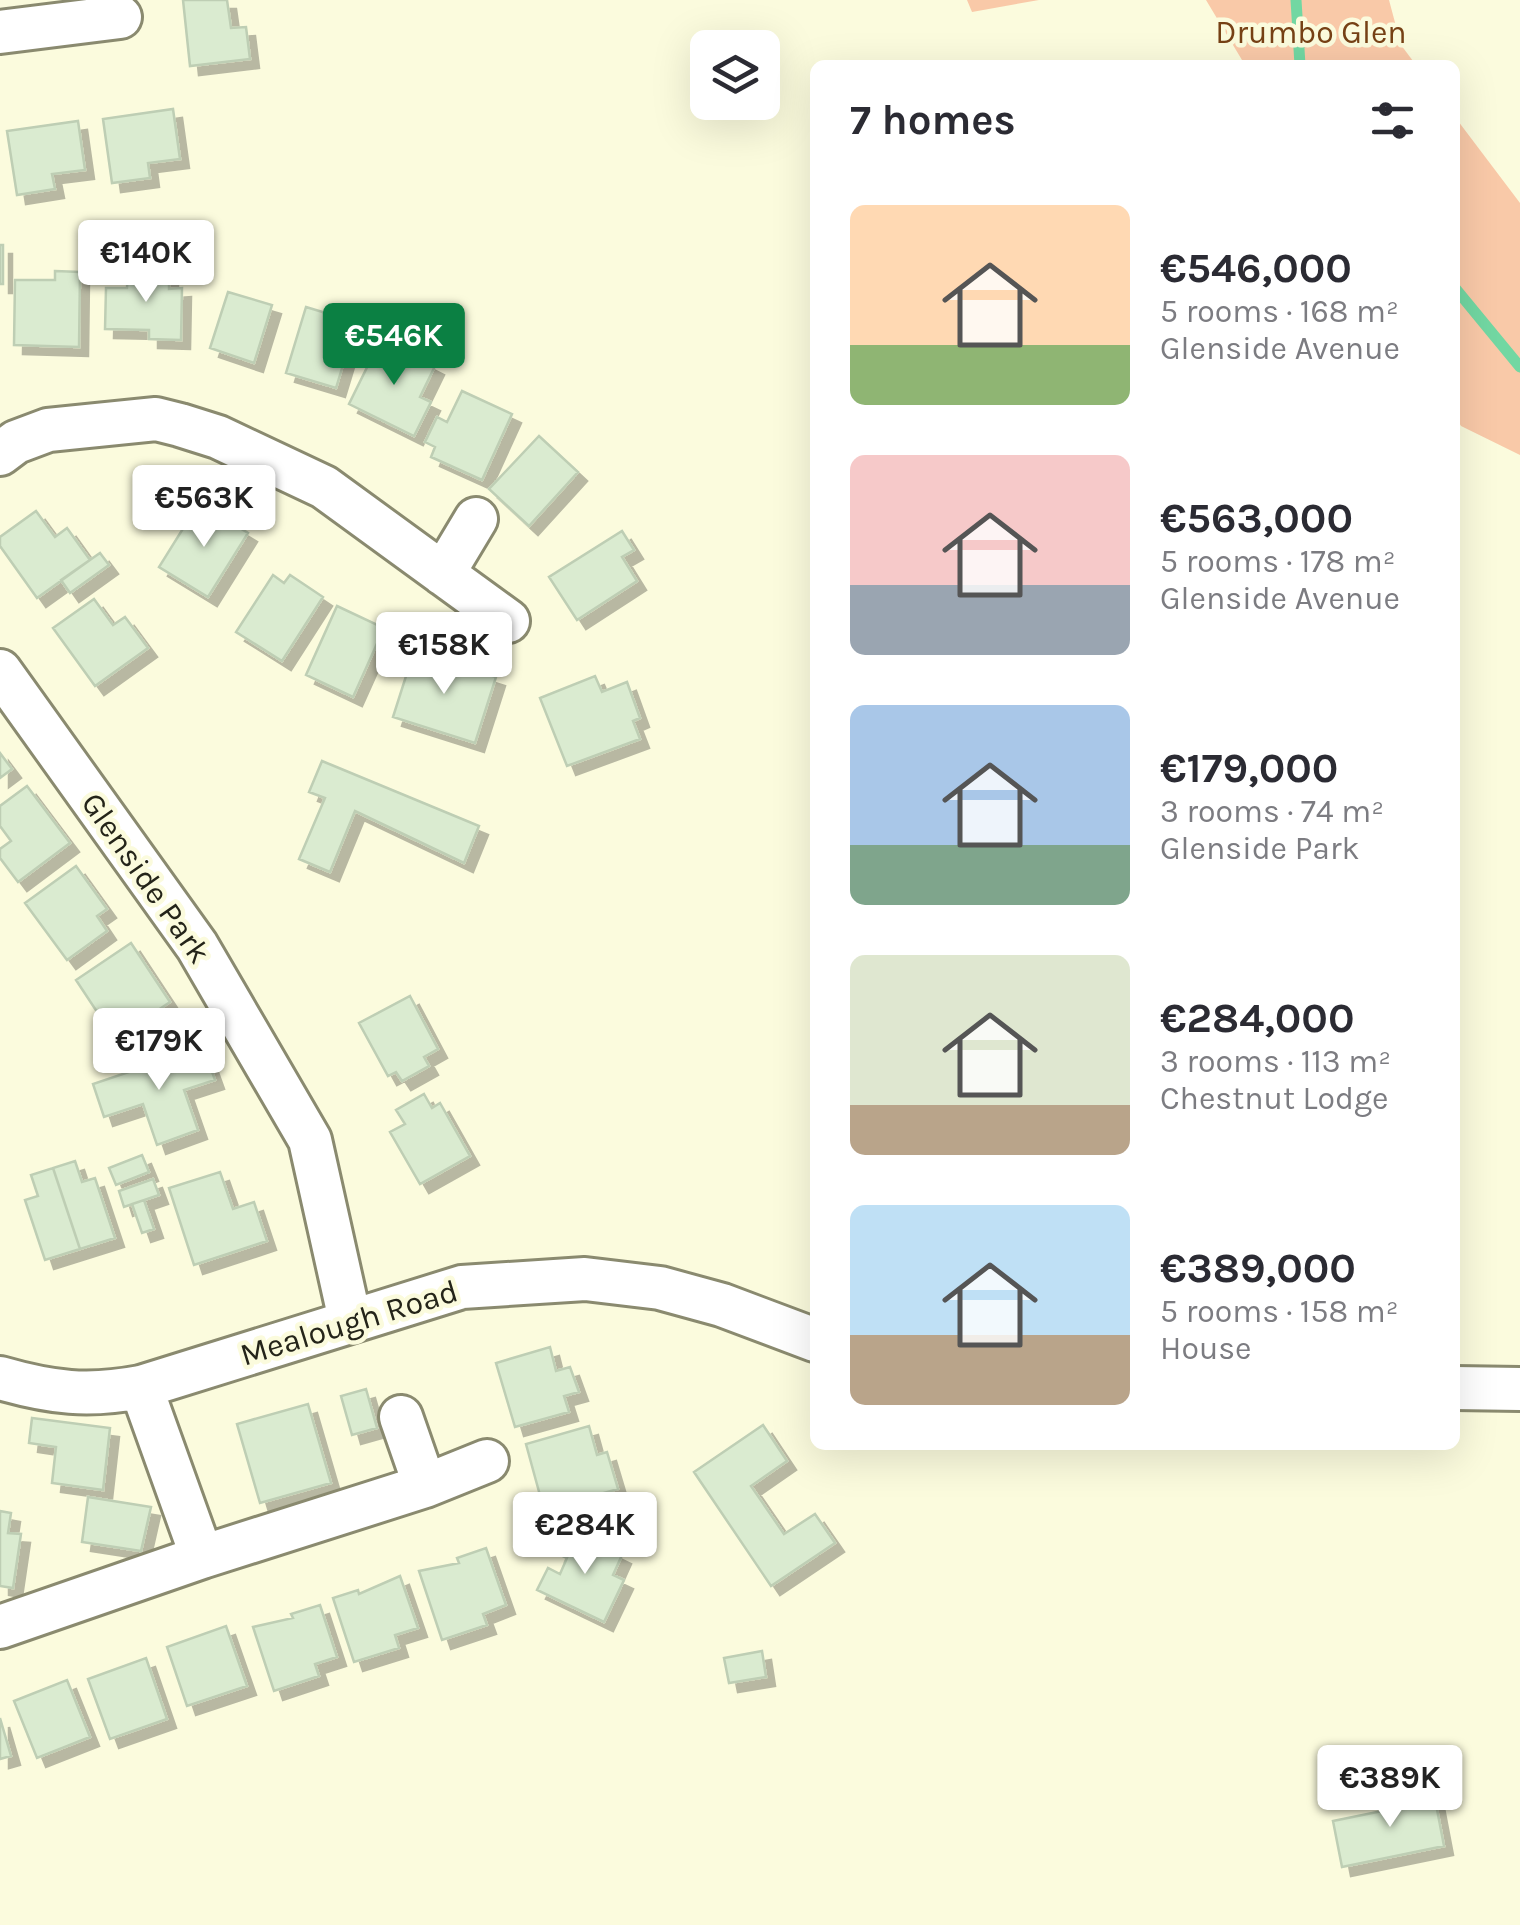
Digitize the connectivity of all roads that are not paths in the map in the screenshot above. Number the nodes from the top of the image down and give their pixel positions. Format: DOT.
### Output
graph roads {
  1 [pos="120,17"];
  2 [pos="0,32"];
  3 [pos="0,454"];
  4 [pos="476,519"];
  5 [pos="443,574"];
  6 [pos="508,621"];
  7 [pos="0,671"];
  8 [pos="350,1320"];
  9 [pos="810,1338"];
  10 [pos="0,1378"];
  11 [pos="141,1387"];
  12 [pos="1465,1388"];
  13 [pos="1520,1390"];
  14 [pos="401,1417"];
  15 [pos="487,1461"];
  16 [pos="425,1486"];
  17 [pos="202,1557"];
  18 [pos="0,1626"];
  1 -- 2 [label="street"];
  3 -- 5 [label="street"];
  4 -- 5 [label="street"];
  5 -- 6 [label="street"];
  7 -- 8 [label="street, Glenside Park"];
  8 -- 9 [label="street, Mealough Road"];
  8 -- 11 [label="street, Mealough Road"];
  10 -- 11 [label="street, Mealough Road"];
  11 -- 17 [label="street"];
  12 -- 13 [label="street"];
  14 -- 16 [label="street"];
  15 -- 16 [label="street"];
  16 -- 17 [label="street"];
  17 -- 18 [label="street"];
}
